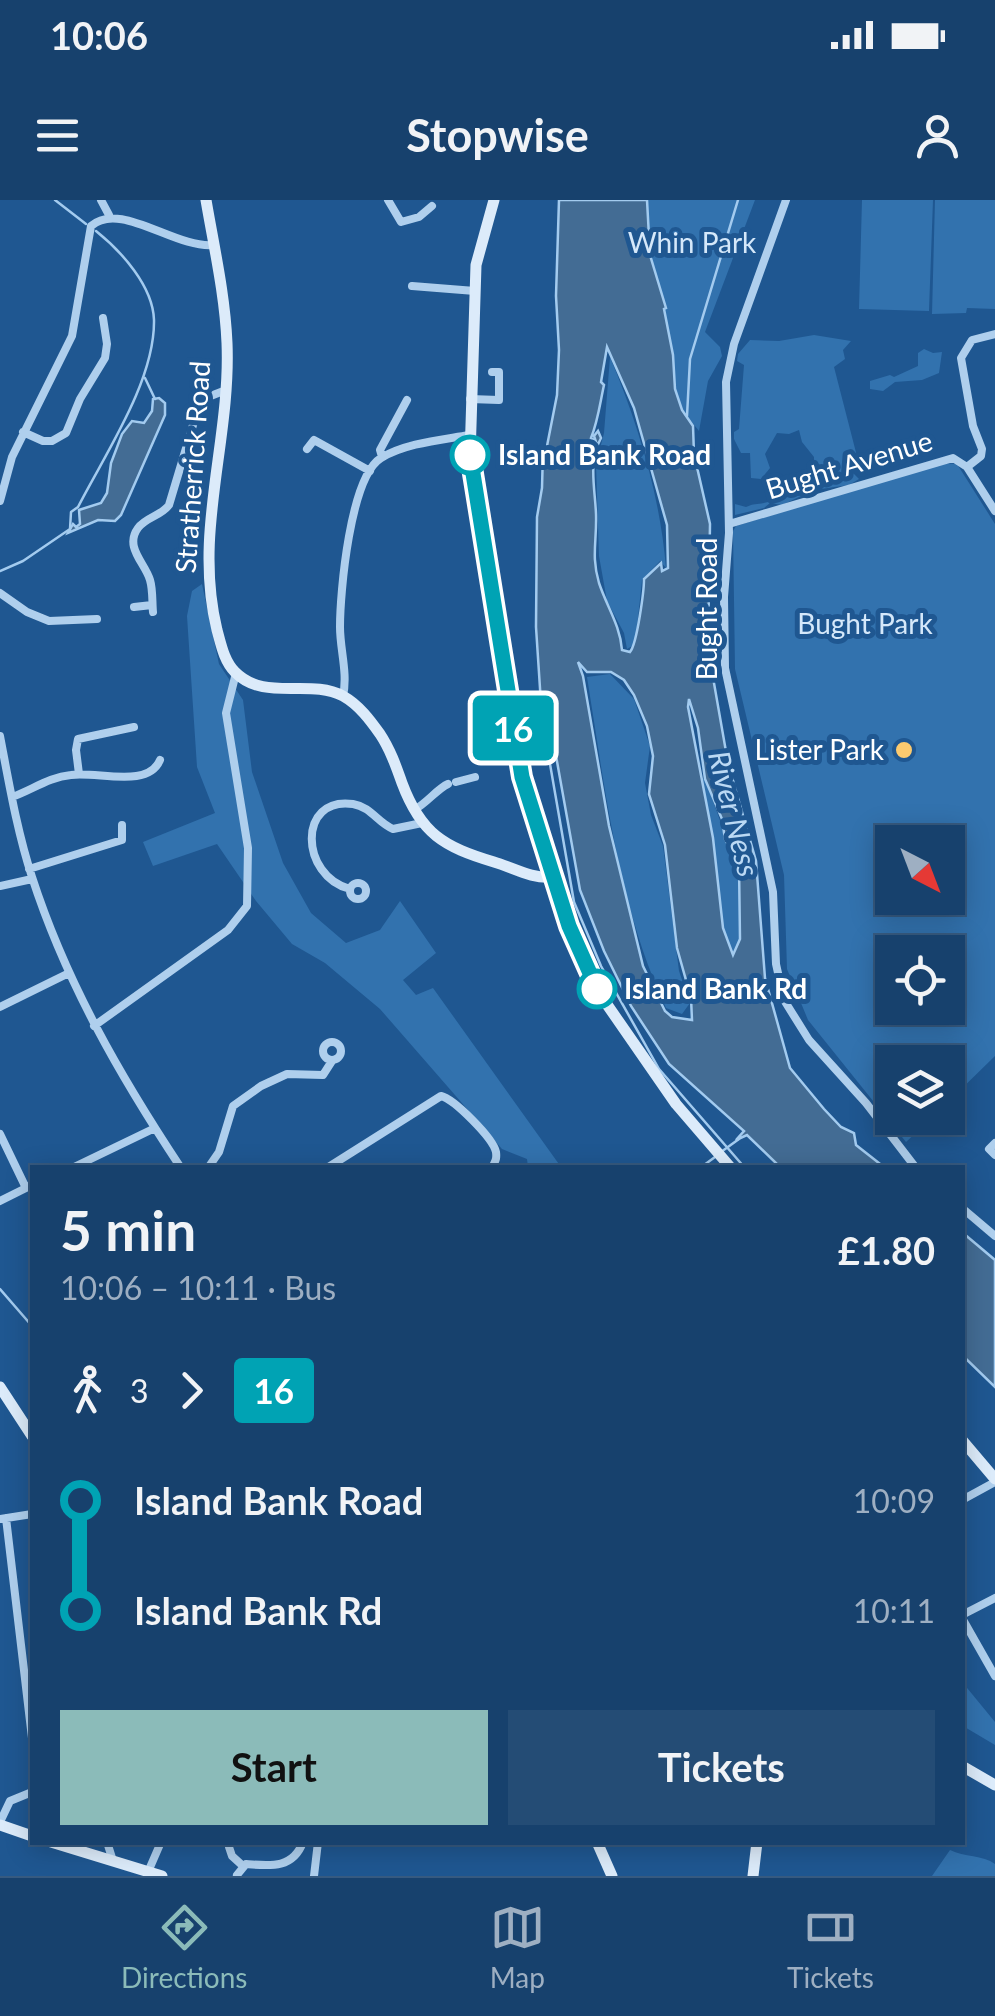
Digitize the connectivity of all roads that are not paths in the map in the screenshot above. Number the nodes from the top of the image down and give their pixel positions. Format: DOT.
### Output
graph roads {
  1 [pos="101,200"];
  2 [pos="206,200"];
  3 [pos="388,200"];
  4 [pos="494,200"];
  5 [pos="786,200"];
  6 [pos="432,206"];
  7 [pos="109,216"];
  8 [pos="214,245"];
  9 [pos="412,286"];
  10 [pos="474,291"];
  11 [pos="103,318"];
  12 [pos="118,333"];
  13 [pos="106,334"];
  14 [pos="995,334"];
  15 [pos="492,372"];
  16 [pos="226,390"];
  17 [pos="470,399"];
  18 [pos="406,400"];
  19 [pos="23,432"];
  20 [pos="469,435"];
  21 [pos="307,449"];
  22 [pos="382,457"];
  23 [pos="967,467"];
  24 [pos="370,471"];
  25 [pos="0,500"];
  26 [pos="995,511"];
  27 [pos="729,524"];
  28 [pos="0,593"];
  29 [pos="134,607"];
  30 [pos="91,616"];
  31 [pos="236,673"];
  32 [pos="343,696"];
  33 [pos="134,726"];
  34 [pos="0,736"];
  35 [pos="160,760"];
  36 [pos="79,774"];
  37 [pos="475,777"];
  38 [pos="12,797"];
  39 [pos="414,810"];
  40 [pos="422,823"];
  41 [pos="122,825"];
  42 [pos="31,874"];
  43 [pos="552,877"];
  44 [pos="0,886"];
  45 [pos="350,889"];
  46 [pos="68,973"];
  47 [pos="0,1007"];
  48 [pos="94,1026"];
  49 [pos="332,1061"];
  50 [pos="154,1128"];
  51 [pos="0,1134"];
  52 [pos="725,1162"];
  53 [pos="78,1165"];
  54 [pos="179,1165"];
  55 [pos="210,1165"];
  56 [pos="332,1165"];
  57 [pos="494,1165"];
  58 [pos="913,1165"];
  59 [pos="29,1187"];
  60 [pos="0,1201"];
  61 [pos="965,1211"];
  62 [pos="995,1236"];
  63 [pos="0,1387"];
  64 [pos="30,1433"];
  65 [pos="965,1444"];
  66 [pos="995,1480"];
  67 [pos="965,1498"];
  68 [pos="30,1514"];
  69 [pos="3,1518"];
  70 [pos="995,1598"];
  71 [pos="965,1614"];
  72 [pos="965,1621"];
  73 [pos="991,1661"];
  74 [pos="995,1676"];
  75 [pos="30,1723"];
  76 [pos="965,1768"];
  77 [pos="995,1784"];
  78 [pos="30,1793"];
  79 [pos="0,1824"];
  80 [pos="30,1835"];
  81 [pos="61,1845"];
  82 [pos="108,1845"];
  83 [pos="160,1845"];
  84 [pos="302,1845"];
  85 [pos="318,1845"];
  86 [pos="598,1845"];
  87 [pos="757,1845"];
  88 [pos="229,1847"];
  89 [pos="113,1861"];
  90 [pos="255,1865"];
  91 [pos="240,1870"];
  92 [pos="148,1872"];
  93 [pos="162,1876"];
  94 [pos="254,1876"];
  95 [pos="314,1876"];
  96 [pos="612,1876"];
  97 [pos="753,1876"];
  1 -- 7 [label="street"];
  2 -- 8 [label="main road, Stratherrick Road"];
  3 -- 6 [label="street"];
  4 -- 10 [label="main road"];
  5 -- 27 [label="street, Bught Road"];
  7 -- 8 [label="street"];
  7 -- 19 [label="street"];
  8 -- 16 [label="main road, Stratherrick Road"];
  9 -- 10 [label="street"];
  10 -- 17 [label="main road"];
  11 -- 13 [label="street"];
  12 -- 13 [label="street"];
  13 -- 19 [label="street"];
  14 -- 23 [label="street"];
  15 -- 17 [label="street"];
  16 -- 29 [label="street"];
  16 -- 31 [label="main road, Stratherrick Road"];
  17 -- 20 [label="main road"];
  18 -- 22 [label="street"];
  19 -- 25 [label="street"];
  20 -- 22 [label="street"];
  20 -- 43 [label="main road"];
  21 -- 24 [label="street"];
  22 -- 24 [label="street"];
  23 -- 26 [label="street, Bught Avenue"];
  23 -- 27 [label="street, Bught Avenue"];
  24 -- 32 [label="street"];
  27 -- 58 [label="street, Bught Road"];
  28 -- 30 [label="street"];
  31 -- 32 [label="main road"];
  31 -- 48 [label="street"];
  32 -- 39 [label="main road"];
  33 -- 36 [label="street"];
  34 -- 38 [label="street"];
  35 -- 36 [label="street"];
  36 -- 38 [label="street"];
  37 -- 39 [label="street"];
  38 -- 42 [label="street"];
  39 -- 40 [label="main road"];
  40 -- 43 [label="main road"];
  40 -- 45 [label="street"];
  41 -- 42 [label="street"];
  42 -- 44 [label="street"];
  42 -- 46 [label="street"];
  43 -- 52 [label="main road"];
  46 -- 47 [label="street"];
  46 -- 48 [label="street"];
  48 -- 50 [label="street"];
  49 -- 55 [label="street"];
  50 -- 53 [label="street"];
  50 -- 54 [label="street"];
  51 -- 59 [label="street"];
  56 -- 57 [label="street"];
  59 -- 60 [label="street"];
  61 -- 62 [label="street"];
  63 -- 64 [label="main road"];
  65 -- 66 [label="main road"];
  66 -- 67 [label="street"];
  68 -- 69 [label="street"];
  69 -- 75 [label="street"];
  70 -- 71 [label="street"];
  72 -- 73 [label="street"];
  73 -- 74 [label="street"];
  76 -- 77 [label="main road"];
  78 -- 79 [label="street"];
  79 -- 80 [label="main road"];
  81 -- 89 [label="main road"];
  82 -- 89 [label="street"];
  83 -- 92 [label="street"];
  84 -- 90 [label="street"];
  85 -- 95 [label="street"];
  86 -- 96 [label="main road"];
  87 -- 97 [label="main road"];
  88 -- 91 [label="street"];
  89 -- 92 [label="main road"];
  90 -- 91 [label="street"];
  90 -- 94 [label="street"];
  92 -- 93 [label="main road"];
}
